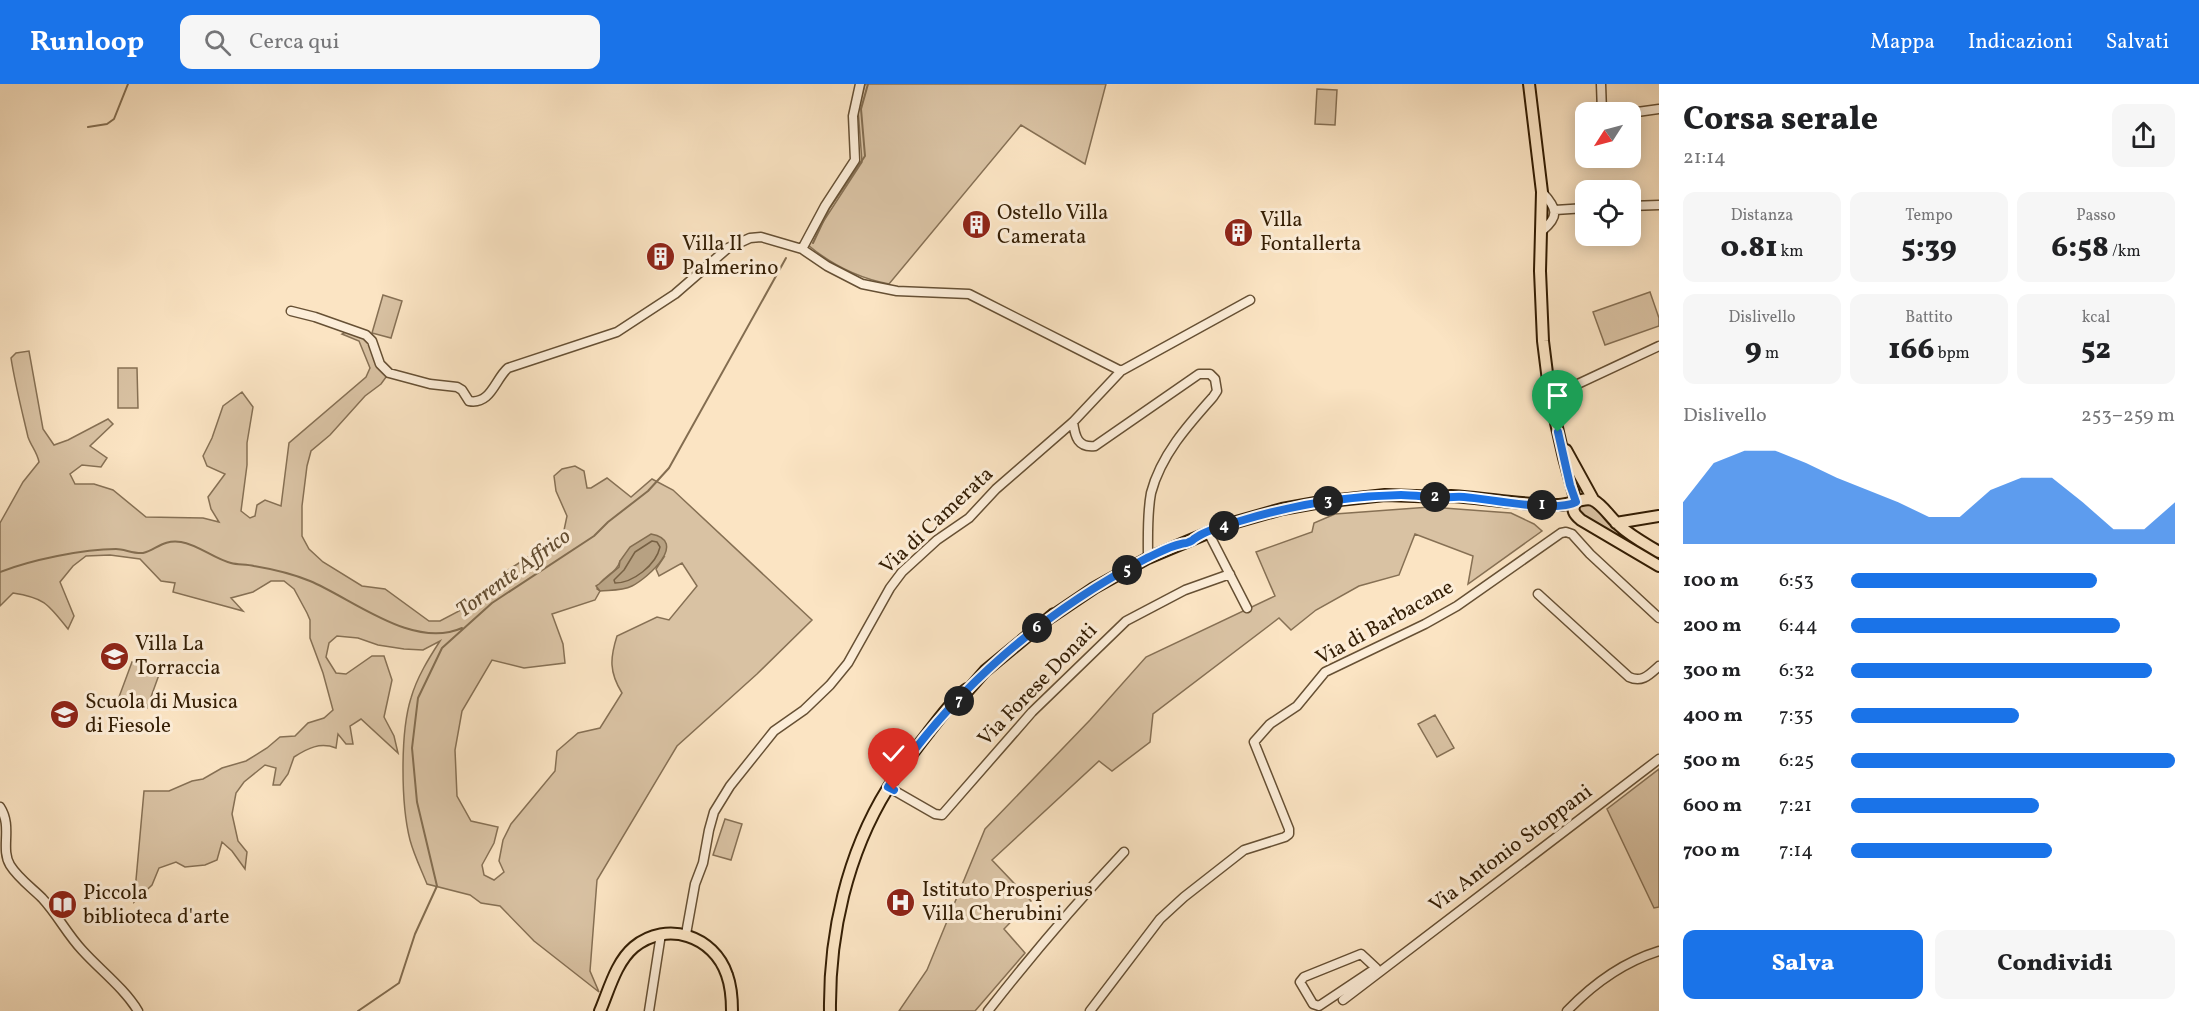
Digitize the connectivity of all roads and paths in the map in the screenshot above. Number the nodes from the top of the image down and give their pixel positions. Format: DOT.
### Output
graph roads {
  1 [pos="860,84"];
  2 [pos="1529,84"];
  3 [pos="1601,84"];
  4 [pos="1602,102"];
  5 [pos="1659,109"];
  6 [pos="1641,111"];
  7 [pos="1542,192"];
  8 [pos="1659,205"];
  9 [pos="1641,206"];
  10 [pos="1575,209"];
  11 [pos="1555,210"];
  12 [pos="1542,231"];
  13 [pos="802,249"];
  14 [pos="1250,300"];
  15 [pos="291,311"];
  16 [pos="1659,346"];
  17 [pos="1121,371"];
  18 [pos="1550,397"];
  19 [pos="1073,422"];
  20 [pos="1561,441"];
  21 [pos="1594,501"];
  22 [pos="1576,502"];
  23 [pos="1539,505"];
  24 [pos="1659,516"];
  25 [pos="1581,520"];
  26 [pos="1616,523"];
  27 [pos="1208,532"];
  28 [pos="1148,536"];
  29 [pos="1160,552"];
  30 [pos="1659,552"];
  31 [pos="1148,558"];
  32 [pos="1659,566"];
  33 [pos="1230,574"];
  34 [pos="1538,594"];
  35 [pos="1247,608"];
  36 [pos="1659,618"];
  37 [pos="1659,666"];
  38 [pos="1659,759"];
  39 [pos="888,787"];
  40 [pos="0,807"];
  41 [pos="1124,852"];
  42 [pos="662,934"];
  43 [pos="686,934"];
  44 [pos="1659,951"];
  45 [pos="1381,968"];
  46 [pos="1343,1000"];
  47 [pos="138,1011"];
  48 [pos="600,1011"];
  49 [pos="649,1011"];
  50 [pos="732,1011"];
  51 [pos="830,1011"];
  52 [pos="988,1011"];
  53 [pos="1090,1011"];
  54 [pos="1567,1011"];
  1 -- 13 [label="street"];
  2 -- 7 [label="main road"];
  3 -- 4 [label="street"];
  5 -- 6 [label="street"];
  7 -- 11 [label="street"];
  7 -- 12 [label="main road"];
  8 -- 9 [label="street"];
  10 -- 11 [label="street"];
  11 -- 12 [label="street"];
  12 -- 18 [label="main road"];
  13 -- 15 [label="street"];
  13 -- 17 [label="street"];
  14 -- 17 [label="street, Via di Camerata"];
  16 -- 18 [label="street"];
  17 -- 19 [label="street, Via di Camerata"];
  18 -- 20 [label="main road"];
  19 -- 28 [label="street"];
  19 -- 43 [label="street, Via di Camerata"];
  20 -- 21 [label="main road"];
  20 -- 22 [label="main road"];
  21 -- 22 [label="main road"];
  21 -- 26 [label="main road"];
  22 -- 23 [label="main road"];
  22 -- 25 [label="main road"];
  23 -- 25 [label="main road"];
  23 -- 27 [label="main road"];
  24 -- 26 [label="main road"];
  25 -- 32 [label="main road"];
  26 -- 30 [label="main road"];
  27 -- 29 [label="main road"];
  27 -- 33 [label="street"];
  28 -- 29 [label="street"];
  28 -- 31 [label="street"];
  29 -- 31 [label="main road"];
  31 -- 39 [label="main road"];
  33 -- 35 [label="street"];
  33 -- 39 [label="street, Via Forese Donati"];
  34 -- 37 [label="street"];
  36 -- 53 [label="street, Via di Barbacane"];
  38 -- 45 [label="street, Via Antonio Stoppani"];
  39 -- 51 [label="main road"];
  40 -- 47 [label="street"];
  41 -- 52 [label="street"];
  42 -- 43 [label="main road"];
  42 -- 48 [label="main road"];
  42 -- 49 [label="street"];
  43 -- 50 [label="main road"];
  44 -- 54 [label="street"];
  45 -- 45 [label="street, Via Antonio Stoppani"];
  45 -- 46 [label="street, Via Antonio Stoppani"];
}
